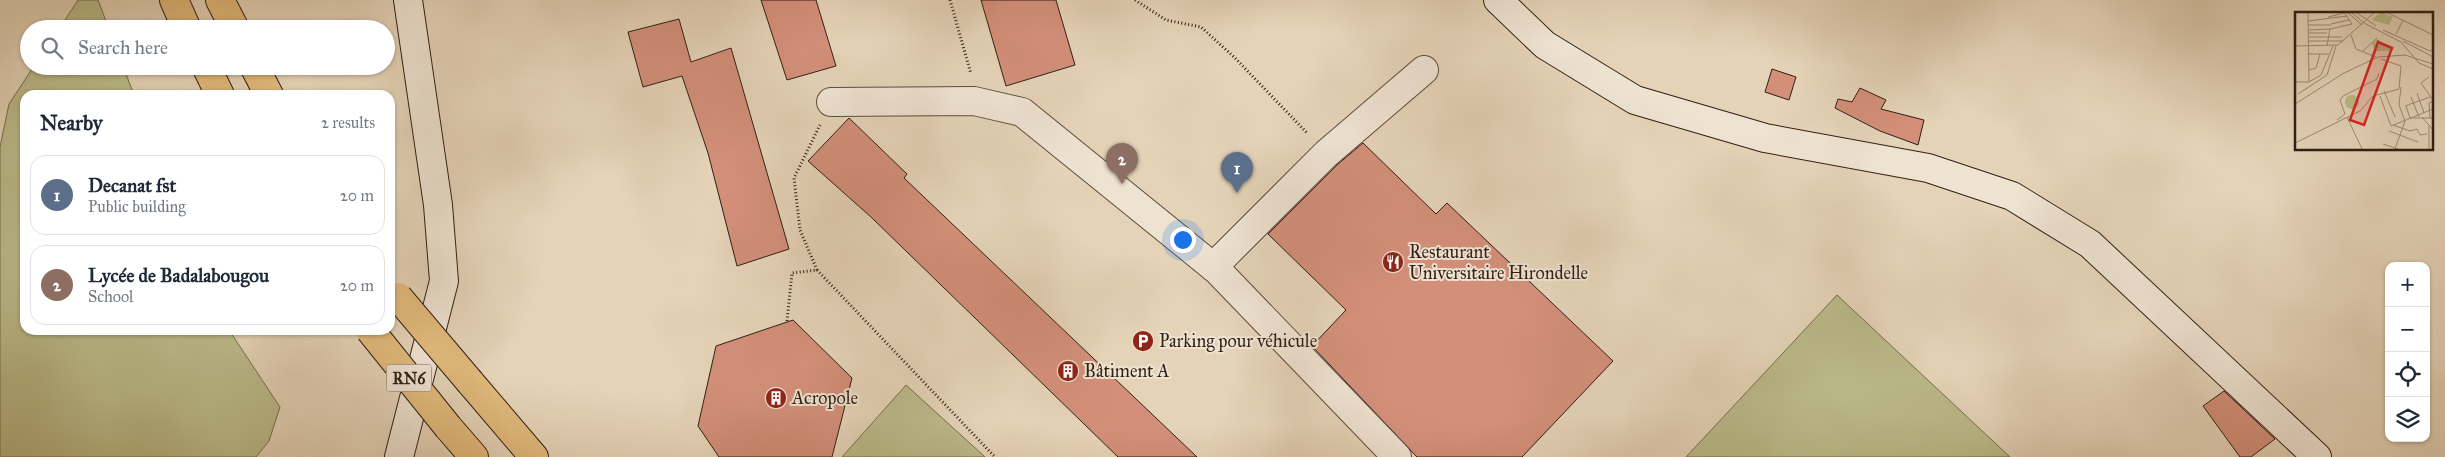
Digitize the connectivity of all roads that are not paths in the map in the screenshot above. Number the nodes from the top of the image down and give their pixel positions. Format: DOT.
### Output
graph roads {
  1 [pos="174,0"];
  2 [pos="220,0"];
  3 [pos="408,0"];
  4 [pos="1498,0"];
  5 [pos="184,20"];
  6 [pos="230,20"];
  7 [pos="1424,70"];
  8 [pos="210,75"];
  9 [pos="259,75"];
  10 [pos="218,90"];
  11 [pos="266,90"];
  12 [pos="831,102"];
  13 [pos="1213,267"];
  14 [pos="395,292"];
  15 [pos="374,335"];
  16 [pos="399,457"];
  17 [pos="474,457"];
  18 [pos="534,457"];
  19 [pos="1397,457"];
  20 [pos="2317,457"];
  1 -- 5 [label="highway"];
  2 -- 6 [label="highway"];
  3 -- 16 [label="street"];
  4 -- 20 [label="street"];
  7 -- 13 [label="street"];
  8 -- 10 [label="highway"];
  9 -- 11 [label="highway"];
  12 -- 13 [label="street"];
  13 -- 19 [label="street"];
  14 -- 18 [label="highway, RN6, bridge"];
  15 -- 17 [label="highway, RN6, bridge"];
}
